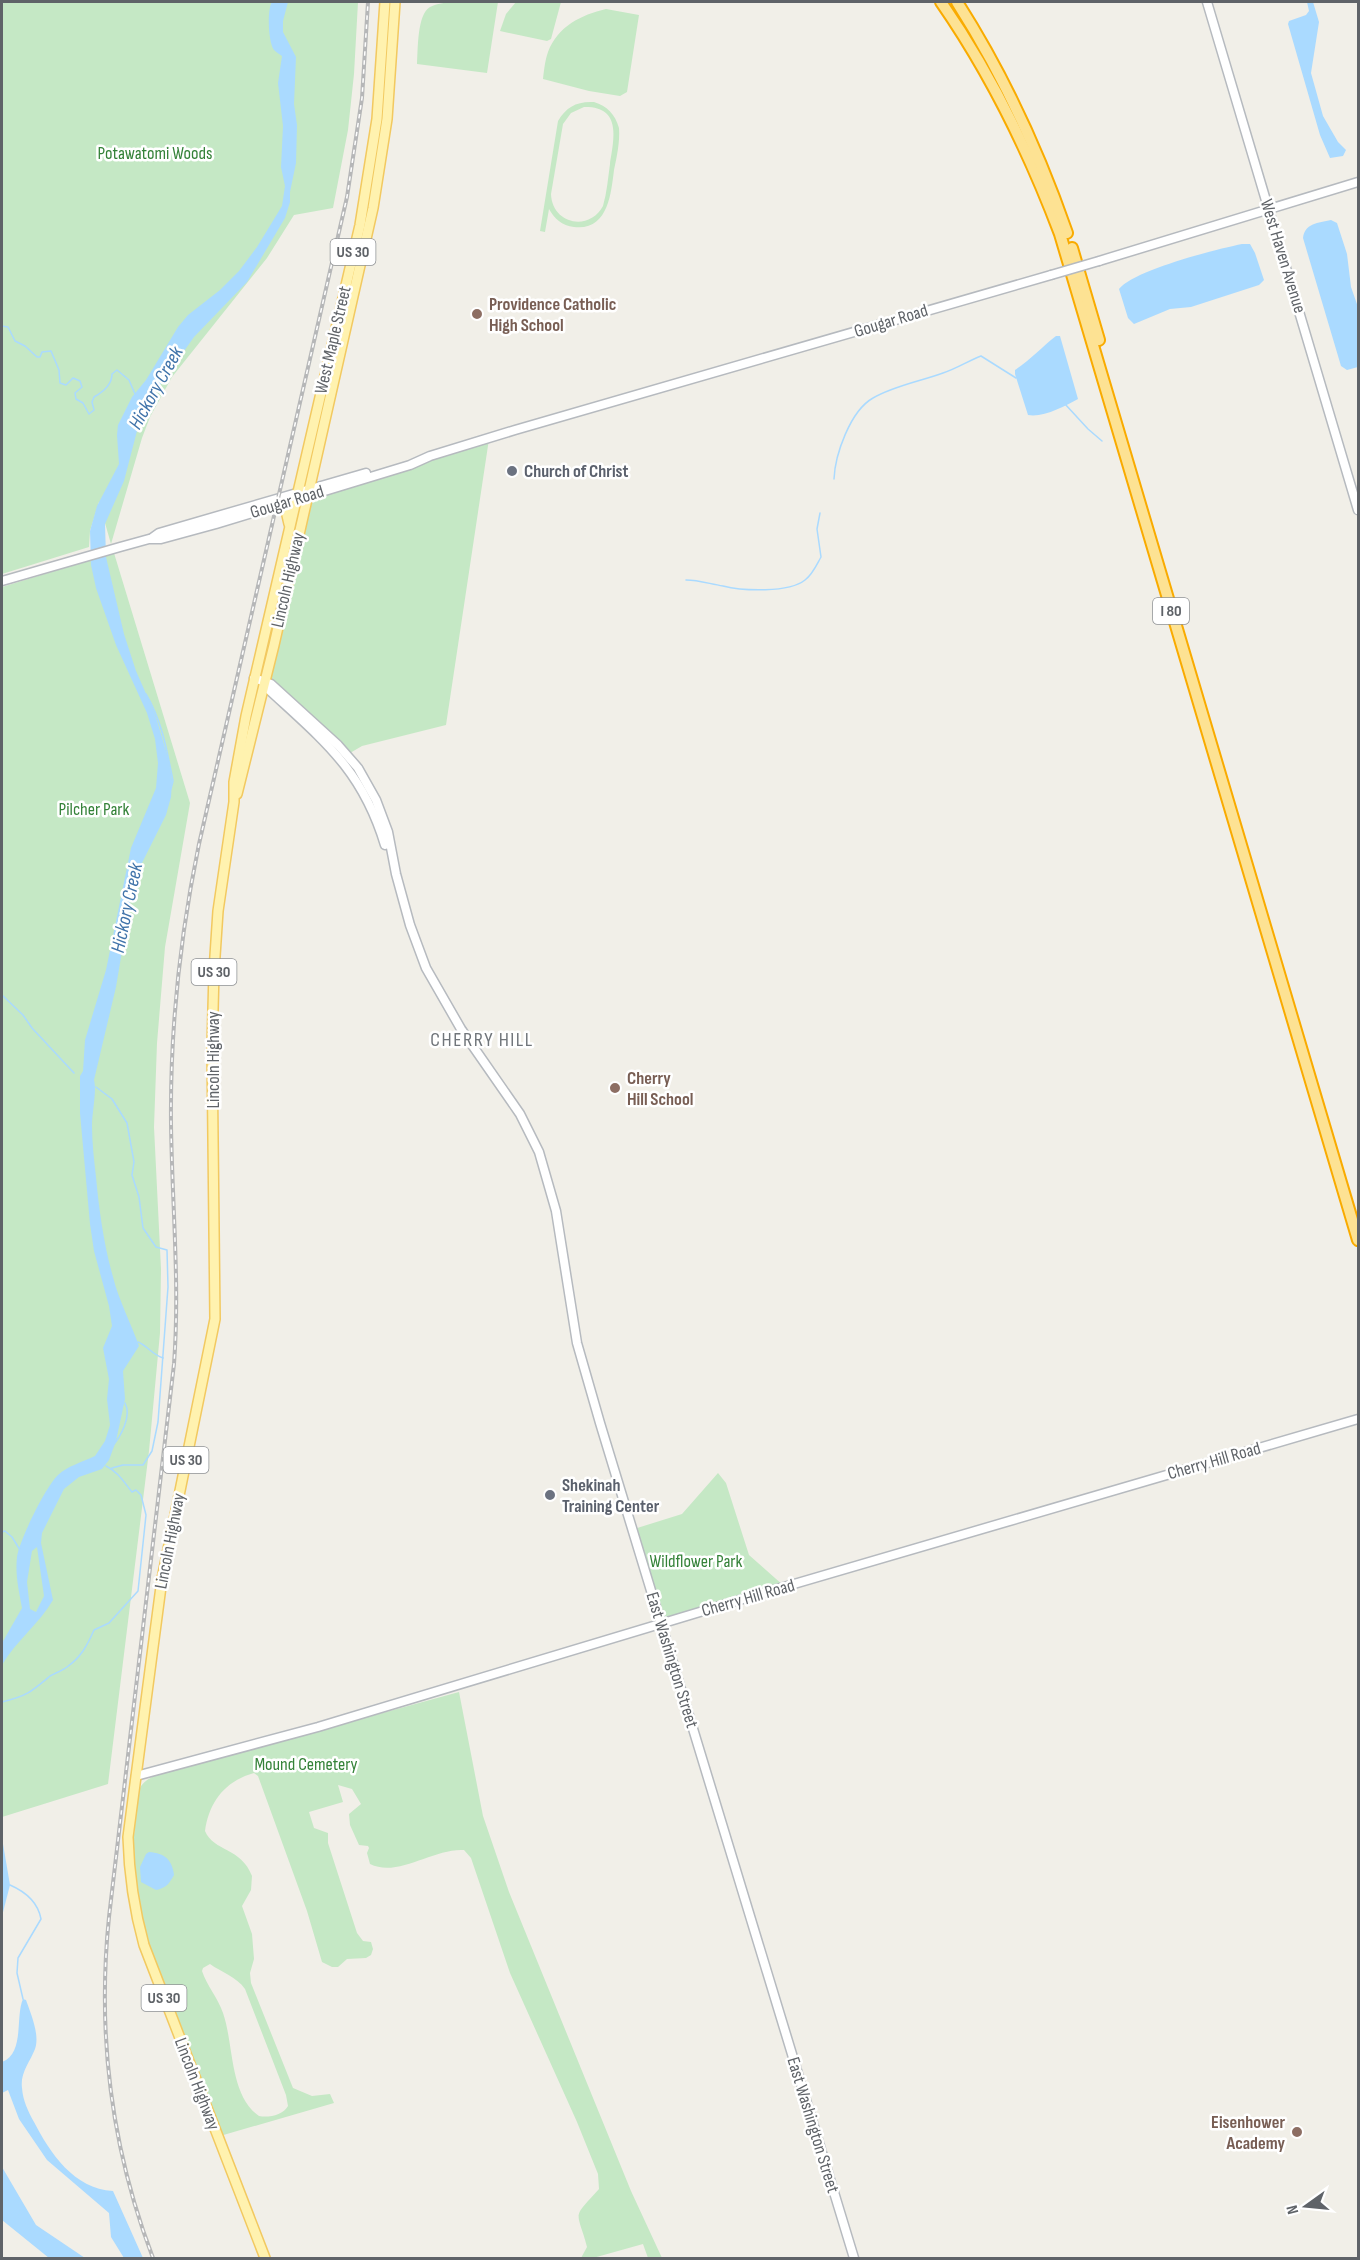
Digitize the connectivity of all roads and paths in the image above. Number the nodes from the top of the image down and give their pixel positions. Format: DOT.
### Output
graph roads {
  1 [pos="385,2"];
  2 [pos="395,2"];
  3 [pos="940,2"];
  4 [pos="957,2"];
  5 [pos="1207,2"];
  6 [pos="1359,182"];
  7 [pos="1270,209"];
  8 [pos="308,492"];
  9 [pos="296,496"];
  10 [pos="277,504"];
  11 [pos="1359,510"];
  12 [pos="289,528"];
  13 [pos="149,539"];
  14 [pos="2,580"];
  15 [pos="254,678"];
  16 [pos="264,682"];
  17 [pos="234,802"];
  18 [pos="1359,1214"];
  19 [pos="1359,1240"];
  20 [pos="1359,1419"];
  21 [pos="661,1623"];
  22 [pos="136,1776"];
  23 [pos="264,2259"];
  24 [pos="854,2259"];
  1 -- 9 [label="main road, West Maple Street / US 30"];
  2 -- 8 [label="main road, West Maple Street / US 30"];
  3 -- 19 [label="highway, I 80"];
  4 -- 18 [label="highway, I 80"];
  5 -- 7 [label="street, West Haven Avenue"];
  6 -- 7 [label="street, Gougar Road"];
  7 -- 8 [label="street, Gougar Road, bridge"];
  7 -- 11 [label="street, West Haven Avenue"];
  8 -- 9 [label="street, Gougar Road"];
  8 -- 16 [label="main road, Lincoln Highway / US 30"];
  9 -- 10 [label="street, Gougar Road"];
  9 -- 12 [label="main road, Lincoln Highway / US 30"];
  9 -- 13 [label="street, Gougar Road"];
  10 -- 12 [label="main road"];
  10 -- 13 [label="street, Gougar Road"];
  12 -- 15 [label="main road, Lincoln Highway / US 30"];
  13 -- 14 [label="street, Gougar Road"];
  15 -- 16 [label="street, East Washington Street"];
  15 -- 17 [label="main road, Lincoln Highway / US 30"];
  16 -- 17 [label="main road, Lincoln Highway / US 30"];
  16 -- 21 [label="street, East Washington Street"];
  17 -- 22 [label="main road, Lincoln Highway / US 30"];
  20 -- 21 [label="street, Cherry Hill Road"];
  21 -- 22 [label="street, Cherry Hill Road"];
  21 -- 24 [label="street, East Washington Street"];
  22 -- 23 [label="main road, Lincoln Highway / US 30"];
}
